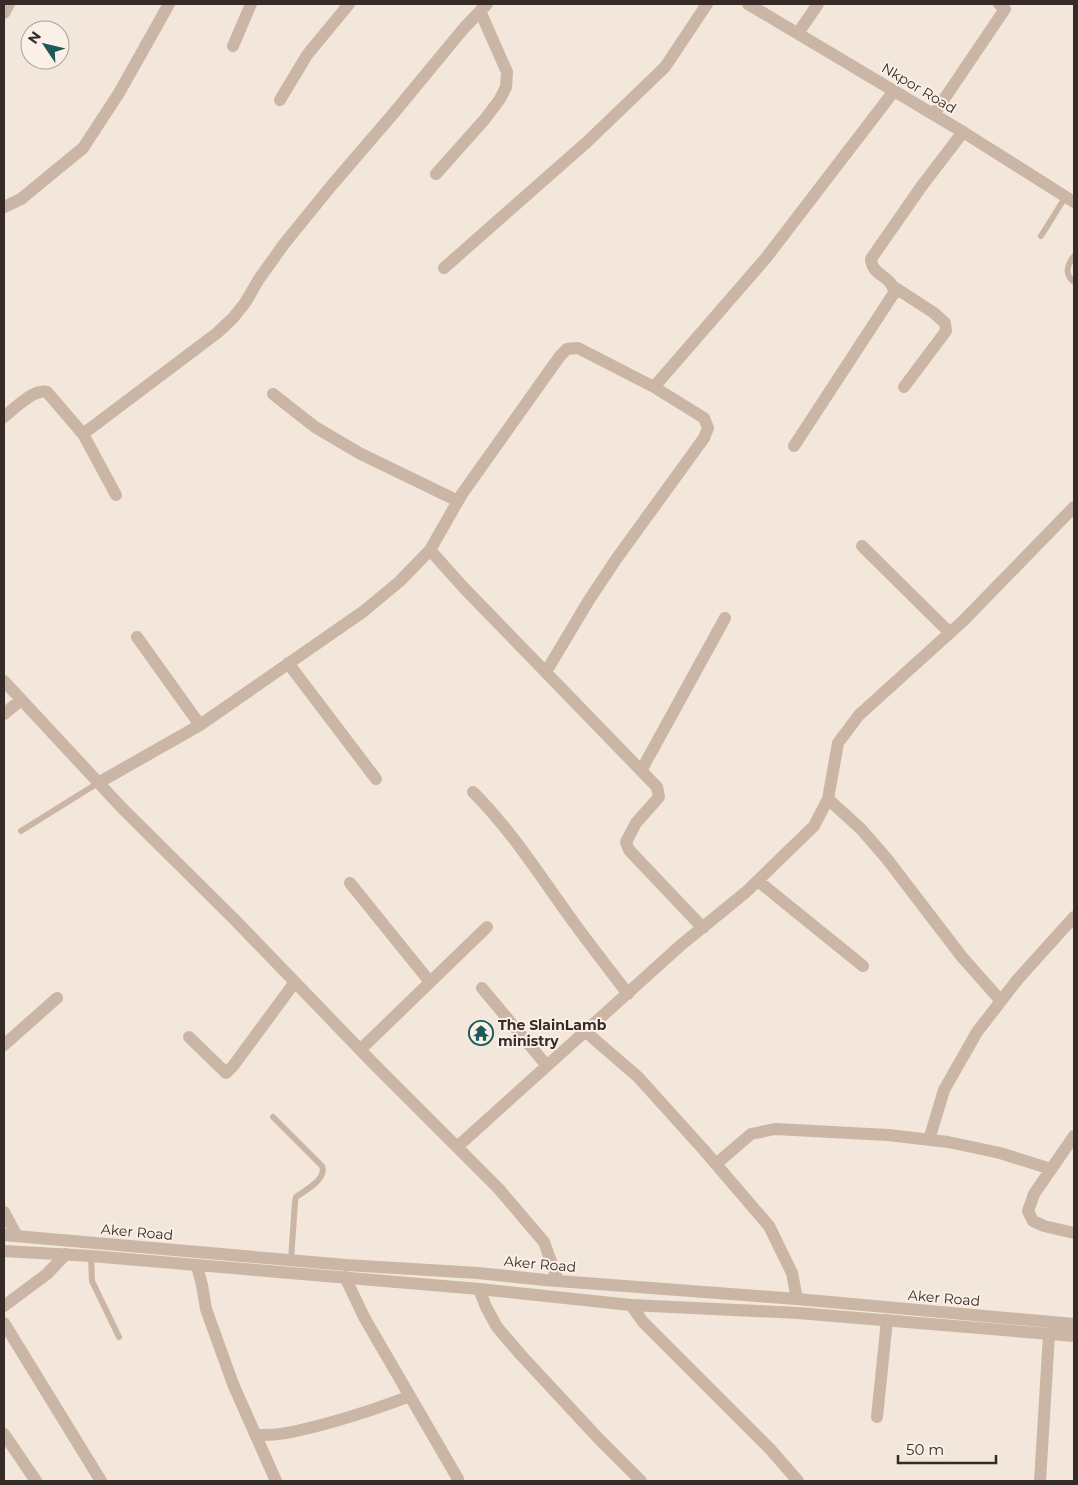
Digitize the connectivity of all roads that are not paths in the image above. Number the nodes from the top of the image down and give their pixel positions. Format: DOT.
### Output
graph roads {
  1 [pos="9,4"];
  2 [pos="169,4"];
  3 [pos="251,4"];
  4 [pos="349,4"];
  5 [pos="707,4"];
  6 [pos="748,4"];
  7 [pos="818,4"];
  8 [pos="999,4"];
  9 [pos="484,7"];
  10 [pos="4,13"];
  11 [pos="798,34"];
  12 [pos="233,46"];
  13 [pos="894,91"];
  14 [pos="280,100"];
  15 [pos="934,114"];
  16 [pos="962,132"];
  17 [pos="436,174"];
  18 [pos="1070,199"];
  19 [pos="4,207"];
  20 [pos="1041,236"];
  21 [pos="1074,256"];
  22 [pos="444,268"];
  23 [pos="1074,282"];
  24 [pos="894,287"];
  25 [pos="654,387"];
  26 [pos="904,387"];
  27 [pos="272,394"];
  28 [pos="4,416"];
  29 [pos="83,434"];
  30 [pos="794,446"];
  31 [pos="116,495"];
  32 [pos="458,501"];
  33 [pos="1074,506"];
  34 [pos="862,546"];
  35 [pos="430,550"];
  36 [pos="725,618"];
  37 [pos="950,633"];
  38 [pos="137,637"];
  39 [pos="288,663"];
  40 [pos="546,672"];
  41 [pos="4,681"];
  42 [pos="21,700"];
  43 [pos="4,714"];
  44 [pos="200,725"];
  45 [pos="642,769"];
  46 [pos="376,778"];
  47 [pos="98,783"];
  48 [pos="473,792"];
  49 [pos="828,799"];
  50 [pos="21,831"];
  51 [pos="758,881"];
  52 [pos="350,883"];
  53 [pos="1074,917"];
  54 [pos="487,927"];
  55 [pos="703,928"];
  56 [pos="863,966"];
  57 [pos="295,982"];
  58 [pos="430,982"];
  59 [pos="482,988"];
  60 [pos="628,994"];
  61 [pos="57,998"];
  62 [pos="1001,1001"];
  63 [pos="586,1032"];
  64 [pos="189,1037"];
  65 [pos="4,1045"];
  66 [pos="360,1050"];
  67 [pos="547,1066"];
  68 [pos="272,1117"];
  69 [pos="1074,1136"];
  70 [pos="929,1140"];
  71 [pos="457,1147"];
  72 [pos="716,1164"];
  73 [pos="1051,1169"];
  74 [pos="4,1212"];
  75 [pos="1074,1233"];
  76 [pos="10,1236"];
  77 [pos="4,1251"];
  78 [pos="66,1254"];
  79 [pos="91,1256"];
  80 [pos="269,1258"];
  81 [pos="291,1260"];
  82 [pos="197,1266"];
  83 [pos="269,1272"];
  84 [pos="345,1277"];
  85 [pos="558,1281"];
  86 [pos="479,1289"];
  87 [pos="797,1299"];
  88 [pos="631,1305"];
  89 [pos="4,1306"];
  90 [pos="886,1320"];
  91 [pos="4,1323"];
  92 [pos="1074,1324"];
  93 [pos="1050,1335"];
  94 [pos="119,1336"];
  95 [pos="1074,1336"];
  96 [pos="410,1396"];
  97 [pos="877,1417"];
  98 [pos="4,1434"];
  99 [pos="256,1435"];
  100 [pos="36,1481"];
  101 [pos="101,1481"];
  102 [pos="276,1481"];
  103 [pos="458,1481"];
  104 [pos="642,1481"];
  105 [pos="798,1481"];
  106 [pos="1040,1481"];
  1 -- 10 [label="street"];
  2 -- 19 [label="street"];
  3 -- 12 [label="street"];
  4 -- 14 [label="street"];
  5 -- 22 [label="street"];
  6 -- 11 [label="street, Nkpor Road"];
  7 -- 11 [label="street"];
  8 -- 15 [label="street"];
  9 -- 17 [label="street"];
  9 -- 29 [label="street"];
  11 -- 13 [label="street, Nkpor Road"];
  13 -- 15 [label="street, Nkpor Road"];
  13 -- 25 [label="street"];
  15 -- 16 [label="street, Nkpor Road"];
  16 -- 18 [label="street, Nkpor Road"];
  16 -- 24 [label="street"];
  18 -- 20 [label="lane"];
  21 -- 23 [label="lane"];
  24 -- 26 [label="street"];
  24 -- 30 [label="street"];
  25 -- 32 [label="street"];
  25 -- 40 [label="street"];
  27 -- 32 [label="street"];
  28 -- 29 [label="street"];
  29 -- 31 [label="street"];
  32 -- 35 [label="street"];
  33 -- 37 [label="street"];
  34 -- 37 [label="street"];
  35 -- 39 [label="street"];
  35 -- 40 [label="street"];
  36 -- 45 [label="street"];
  37 -- 49 [label="street"];
  38 -- 44 [label="street"];
  39 -- 44 [label="street"];
  39 -- 46 [label="street"];
  40 -- 45 [label="street"];
  41 -- 42 [label="street"];
  42 -- 43 [label="street"];
  42 -- 47 [label="street"];
  44 -- 47 [label="street"];
  45 -- 55 [label="street"];
  47 -- 50 [label="lane"];
  47 -- 57 [label="street"];
  48 -- 60 [label="street"];
  49 -- 51 [label="street"];
  49 -- 62 [label="street"];
  51 -- 55 [label="street"];
  51 -- 56 [label="street"];
  52 -- 58 [label="street"];
  53 -- 62 [label="street"];
  54 -- 58 [label="street"];
  55 -- 60 [label="street"];
  57 -- 64 [label="street"];
  57 -- 66 [label="street"];
  58 -- 66 [label="street"];
  59 -- 67 [label="street"];
  60 -- 63 [label="street"];
  61 -- 65 [label="street"];
  62 -- 70 [label="street"];
  63 -- 67 [label="street"];
  63 -- 72 [label="street"];
  66 -- 71 [label="street"];
  67 -- 71 [label="street"];
  68 -- 81 [label="lane"];
  69 -- 73 [label="street"];
  70 -- 72 [label="street"];
  70 -- 73 [label="street"];
  71 -- 85 [label="street"];
  72 -- 87 [label="street"];
  73 -- 75 [label="street"];
  74 -- 76 [label="street"];
  76 -- 80 [label="street, Aker Road"];
  77 -- 78 [label="street, Aker Road"];
  78 -- 79 [label="street, Aker Road"];
  78 -- 89 [label="street"];
  79 -- 82 [label="street, Aker Road"];
  79 -- 94 [label="lane"];
  80 -- 81 [label="street, Aker Road"];
  80 -- 83 [label="street"];
  81 -- 85 [label="street, Aker Road"];
  82 -- 83 [label="street, Aker Road"];
  82 -- 99 [label="street"];
  83 -- 84 [label="street, Aker Road"];
  84 -- 86 [label="street, Aker Road"];
  84 -- 96 [label="street"];
  85 -- 87 [label="street, Aker Road"];
  86 -- 88 [label="street, Aker Road"];
  86 -- 104 [label="street"];
  87 -- 92 [label="street, Aker Road"];
  88 -- 90 [label="street, Aker Road"];
  88 -- 105 [label="street"];
  90 -- 93 [label="street, Aker Road"];
  90 -- 97 [label="street"];
  91 -- 101 [label="street"];
  93 -- 95 [label="street, Aker Road"];
  93 -- 106 [label="street"];
  96 -- 99 [label="street"];
  96 -- 103 [label="street"];
  98 -- 100 [label="street"];
  99 -- 102 [label="street"];
}
